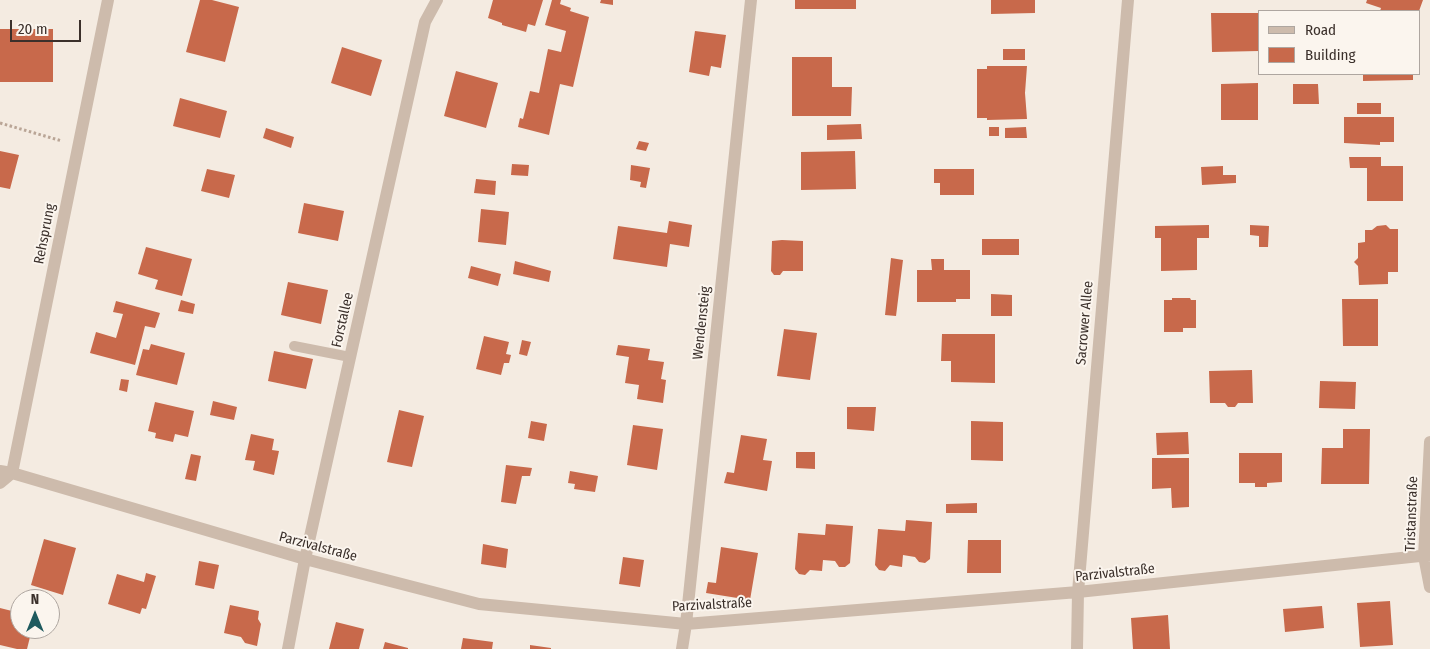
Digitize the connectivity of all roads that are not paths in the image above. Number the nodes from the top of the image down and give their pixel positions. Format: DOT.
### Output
graph roads {
  1 [pos="108,0"];
  2 [pos="437,0"];
  3 [pos="751,0"];
  4 [pos="1128,0"];
  5 [pos="294,346"];
  6 [pos="350,358"];
  7 [pos="1430,442"];
  8 [pos="6,472"];
  9 [pos="0,484"];
  10 [pos="1427,556"];
  11 [pos="305,560"];
  12 [pos="1430,587"];
  13 [pos="1078,592"];
  14 [pos="686,624"];
  15 [pos="288,649"];
  16 [pos="682,649"];
  17 [pos="1077,649"];
  1 -- 8 [label="street, Rehsprung"];
  2 -- 6 [label="street, Forstallee"];
  3 -- 14 [label="street, Wendensteig"];
  4 -- 13 [label="street, Sacrower Allee"];
  5 -- 6 [label="lane"];
  6 -- 11 [label="street, Forstallee"];
  7 -- 10 [label="street, Tristanstraße"];
  8 -- 9 [label="street"];
  8 -- 11 [label="street, Parzivalstraße"];
  10 -- 12 [label="street, Tristanstraße"];
  10 -- 13 [label="street, Parzivalstraße"];
  11 -- 14 [label="street, Parzivalstraße"];
  11 -- 15 [label="street, Forstallee"];
  13 -- 14 [label="street, Parzivalstraße"];
  13 -- 17 [label="street, Sacrower Allee"];
  14 -- 16 [label="street, Wendensteig"];
}
